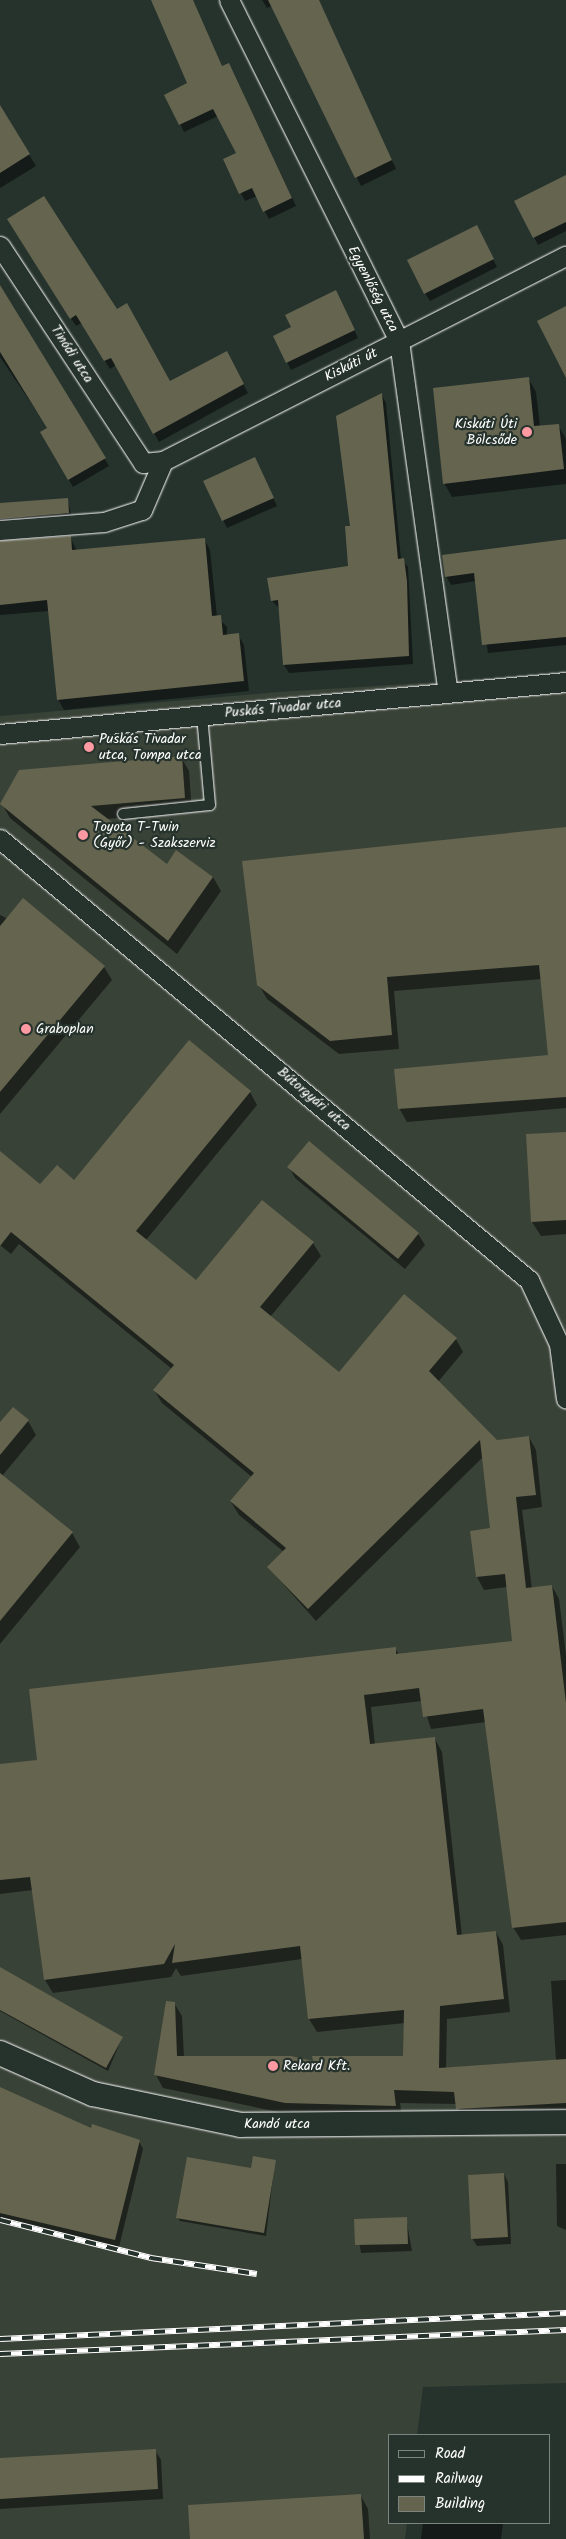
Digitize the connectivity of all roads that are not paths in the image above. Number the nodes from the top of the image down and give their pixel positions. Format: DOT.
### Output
graph roads {
  1 [pos="229,0"];
  2 [pos="0,246"];
  3 [pos="566,256"];
  4 [pos="399,341"];
  5 [pos="163,461"];
  6 [pos="143,463"];
  7 [pos="0,530"];
  8 [pos="566,682"];
  9 [pos="448,693"];
  10 [pos="202,716"];
  11 [pos="0,734"];
  12 [pos="123,814"];
  13 [pos="0,839"];
  14 [pos="566,1399"];
  15 [pos="0,2053"];
  16 [pos="566,2122"];
  1 -- 4 [label="street, Egyenlőség utca"];
  2 -- 6 [label="street, Tinódi utca"];
  3 -- 4 [label="street, Kiskúti út"];
  4 -- 5 [label="street, Kiskúti út"];
  4 -- 9 [label="street, Egyenlőség utca"];
  5 -- 6 [label="street, Kiskúti út"];
  5 -- 7 [label="street"];
  8 -- 9 [label="street, Puskás Tivadar utca"];
  9 -- 10 [label="street, Puskás Tivadar utca"];
  10 -- 11 [label="street, Puskás Tivadar utca"];
  10 -- 12 [label="lane"];
  13 -- 14 [label="street, Bútorgyári utca"];
  15 -- 16 [label="street, Kandó utca"];
}
